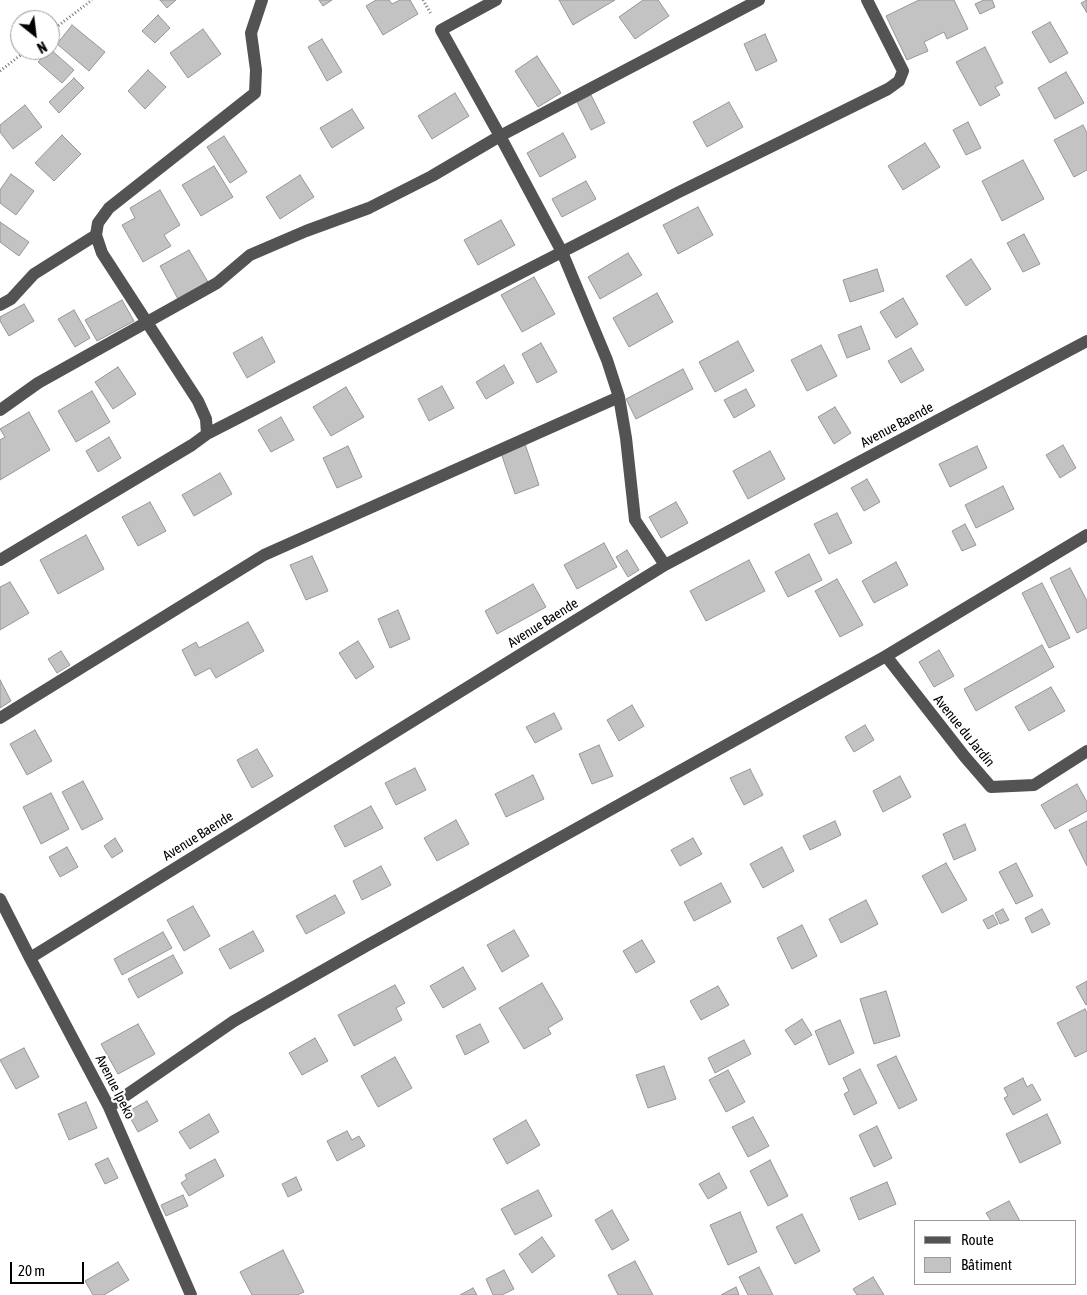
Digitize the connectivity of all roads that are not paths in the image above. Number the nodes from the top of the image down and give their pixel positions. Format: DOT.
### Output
graph roads {
  1 [pos="262,0"];
  2 [pos="496,0"];
  3 [pos="759,0"];
  4 [pos="867,0"];
  5 [pos="500,136"];
  6 [pos="96,235"];
  7 [pos="562,252"];
  8 [pos="0,305"];
  9 [pos="147,322"];
  10 [pos="1087,341"];
  11 [pos="618,397"];
  12 [pos="0,410"];
  13 [pos="207,434"];
  14 [pos="1087,535"];
  15 [pos="0,560"];
  16 [pos="665,565"];
  17 [pos="886,656"];
  18 [pos="0,718"];
  19 [pos="1087,751"];
  20 [pos="0,899"];
  21 [pos="30,958"];
  22 [pos="109,1107"];
  23 [pos="191,1295"];
  1 -- 6 [label="street"];
  2 -- 5 [label="street"];
  3 -- 5 [label="street"];
  4 -- 7 [label="street"];
  5 -- 7 [label="street"];
  5 -- 9 [label="street"];
  6 -- 8 [label="street"];
  6 -- 9 [label="street"];
  7 -- 11 [label="street"];
  7 -- 13 [label="street"];
  9 -- 12 [label="street"];
  9 -- 13 [label="street"];
  10 -- 16 [label="street, Avenue Baende"];
  11 -- 16 [label="street"];
  11 -- 18 [label="street"];
  13 -- 15 [label="street"];
  14 -- 17 [label="street"];
  16 -- 21 [label="street, Avenue Baende"];
  17 -- 19 [label="street, Avenue du Jardin"];
  17 -- 22 [label="street"];
  20 -- 21 [label="street, Avenue Ipeko"];
  21 -- 22 [label="street, Avenue Ipeko"];
  22 -- 23 [label="street, Avenue Ipeko"];
}
